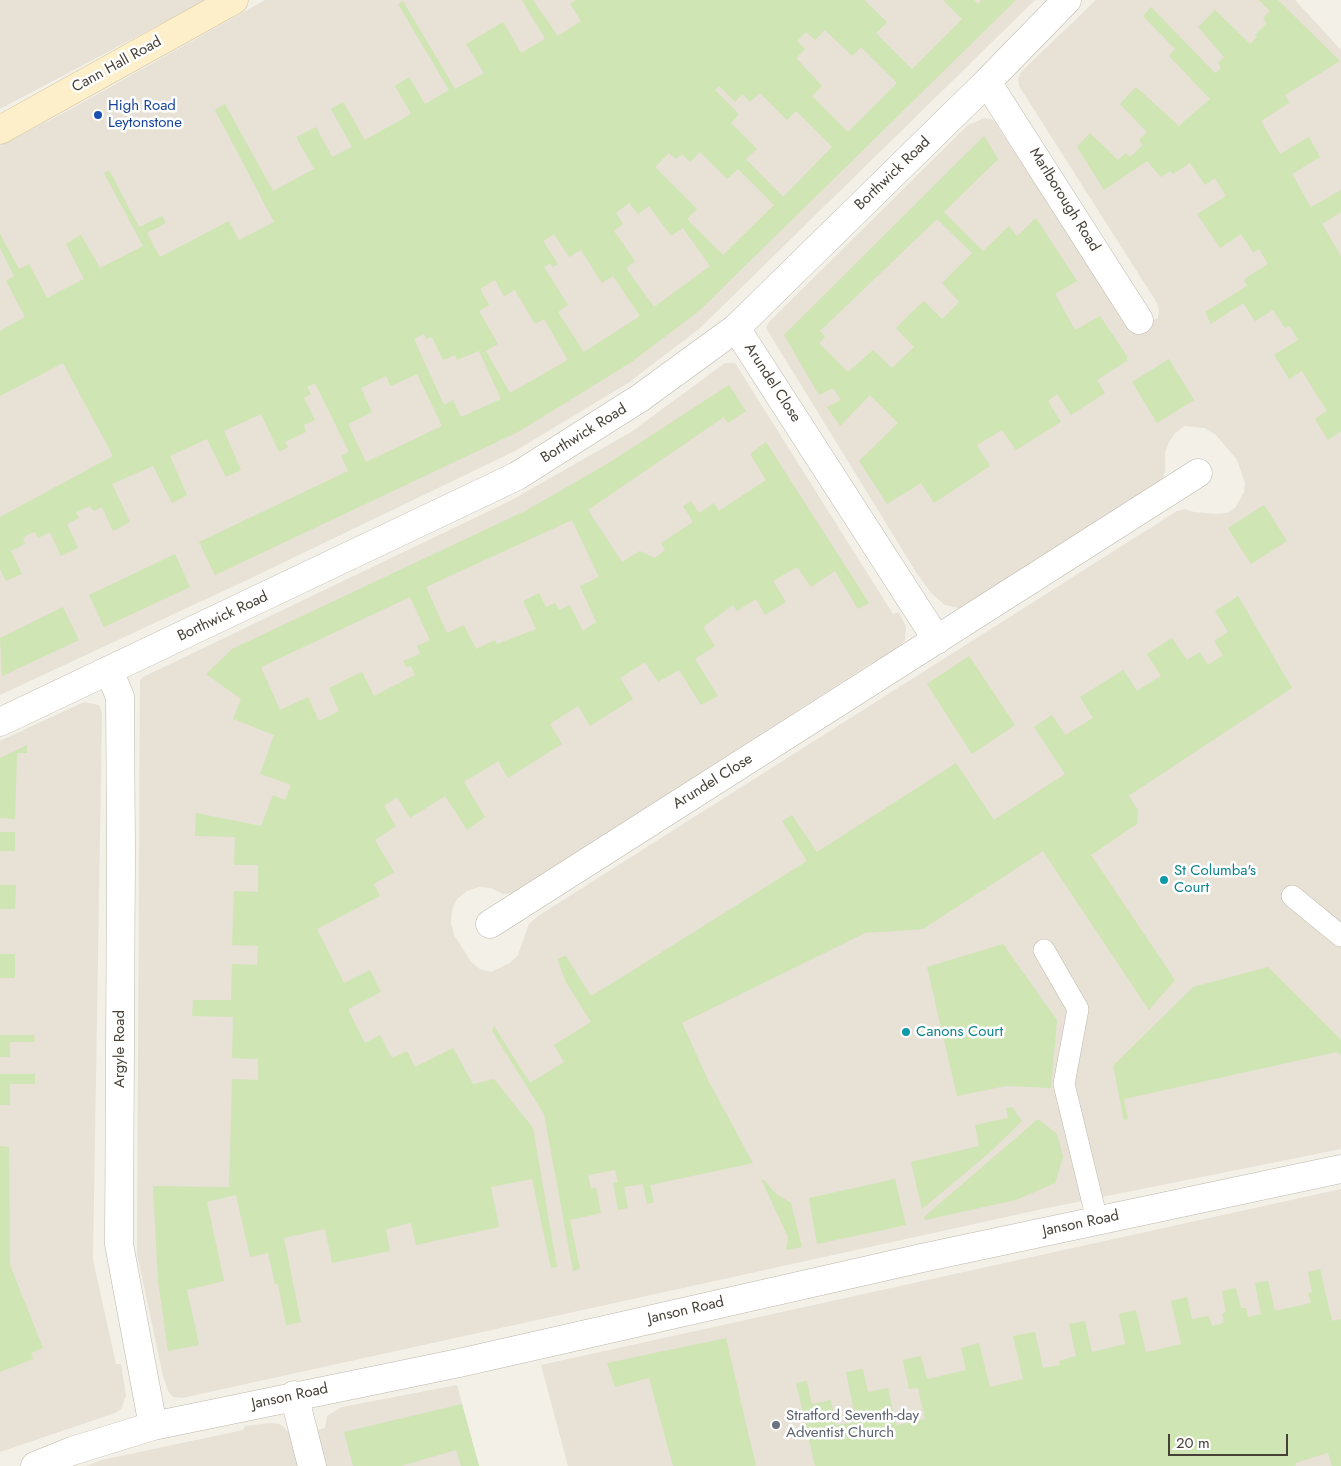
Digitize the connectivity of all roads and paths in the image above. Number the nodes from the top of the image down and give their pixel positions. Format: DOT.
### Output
graph roads {
  1 [pos="234,0"];
  2 [pos="1067,0"];
  3 [pos="987,82"];
  4 [pos="0,130"];
  5 [pos="1139,320"];
  6 [pos="736,328"];
  7 [pos="1198,473"];
  8 [pos="936,640"];
  9 [pos="109,670"];
  10 [pos="0,722"];
  11 [pos="1292,896"];
  12 [pos="490,924"];
  13 [pos="1341,936"];
  14 [pos="1044,950"];
  15 [pos="1341,1169"];
  16 [pos="1097,1220"];
  17 [pos="294,1395"];
  18 [pos="153,1426"];
  19 [pos="35,1466"];
  20 [pos="312,1466"];
  1 -- 4 [label="street, Cann Hall Road"];
  2 -- 3 [label="street, Borthwick Road"];
  3 -- 5 [label="street, Marlborough Road"];
  3 -- 6 [label="street, Borthwick Road"];
  6 -- 8 [label="street, Arundel Close"];
  6 -- 9 [label="street, Borthwick Road"];
  7 -- 8 [label="street, Arundel Close"];
  8 -- 12 [label="street, Arundel Close"];
  9 -- 10 [label="street, Borthwick Road"];
  9 -- 18 [label="street, Argyle Road"];
  11 -- 13 [label="lane"];
  14 -- 16 [label="lane"];
  15 -- 16 [label="street, Janson Road"];
  16 -- 17 [label="street, Janson Road"];
  17 -- 18 [label="street, Janson Road"];
  17 -- 20 [label="street"];
  18 -- 19 [label="street, Janson Road"];
}
